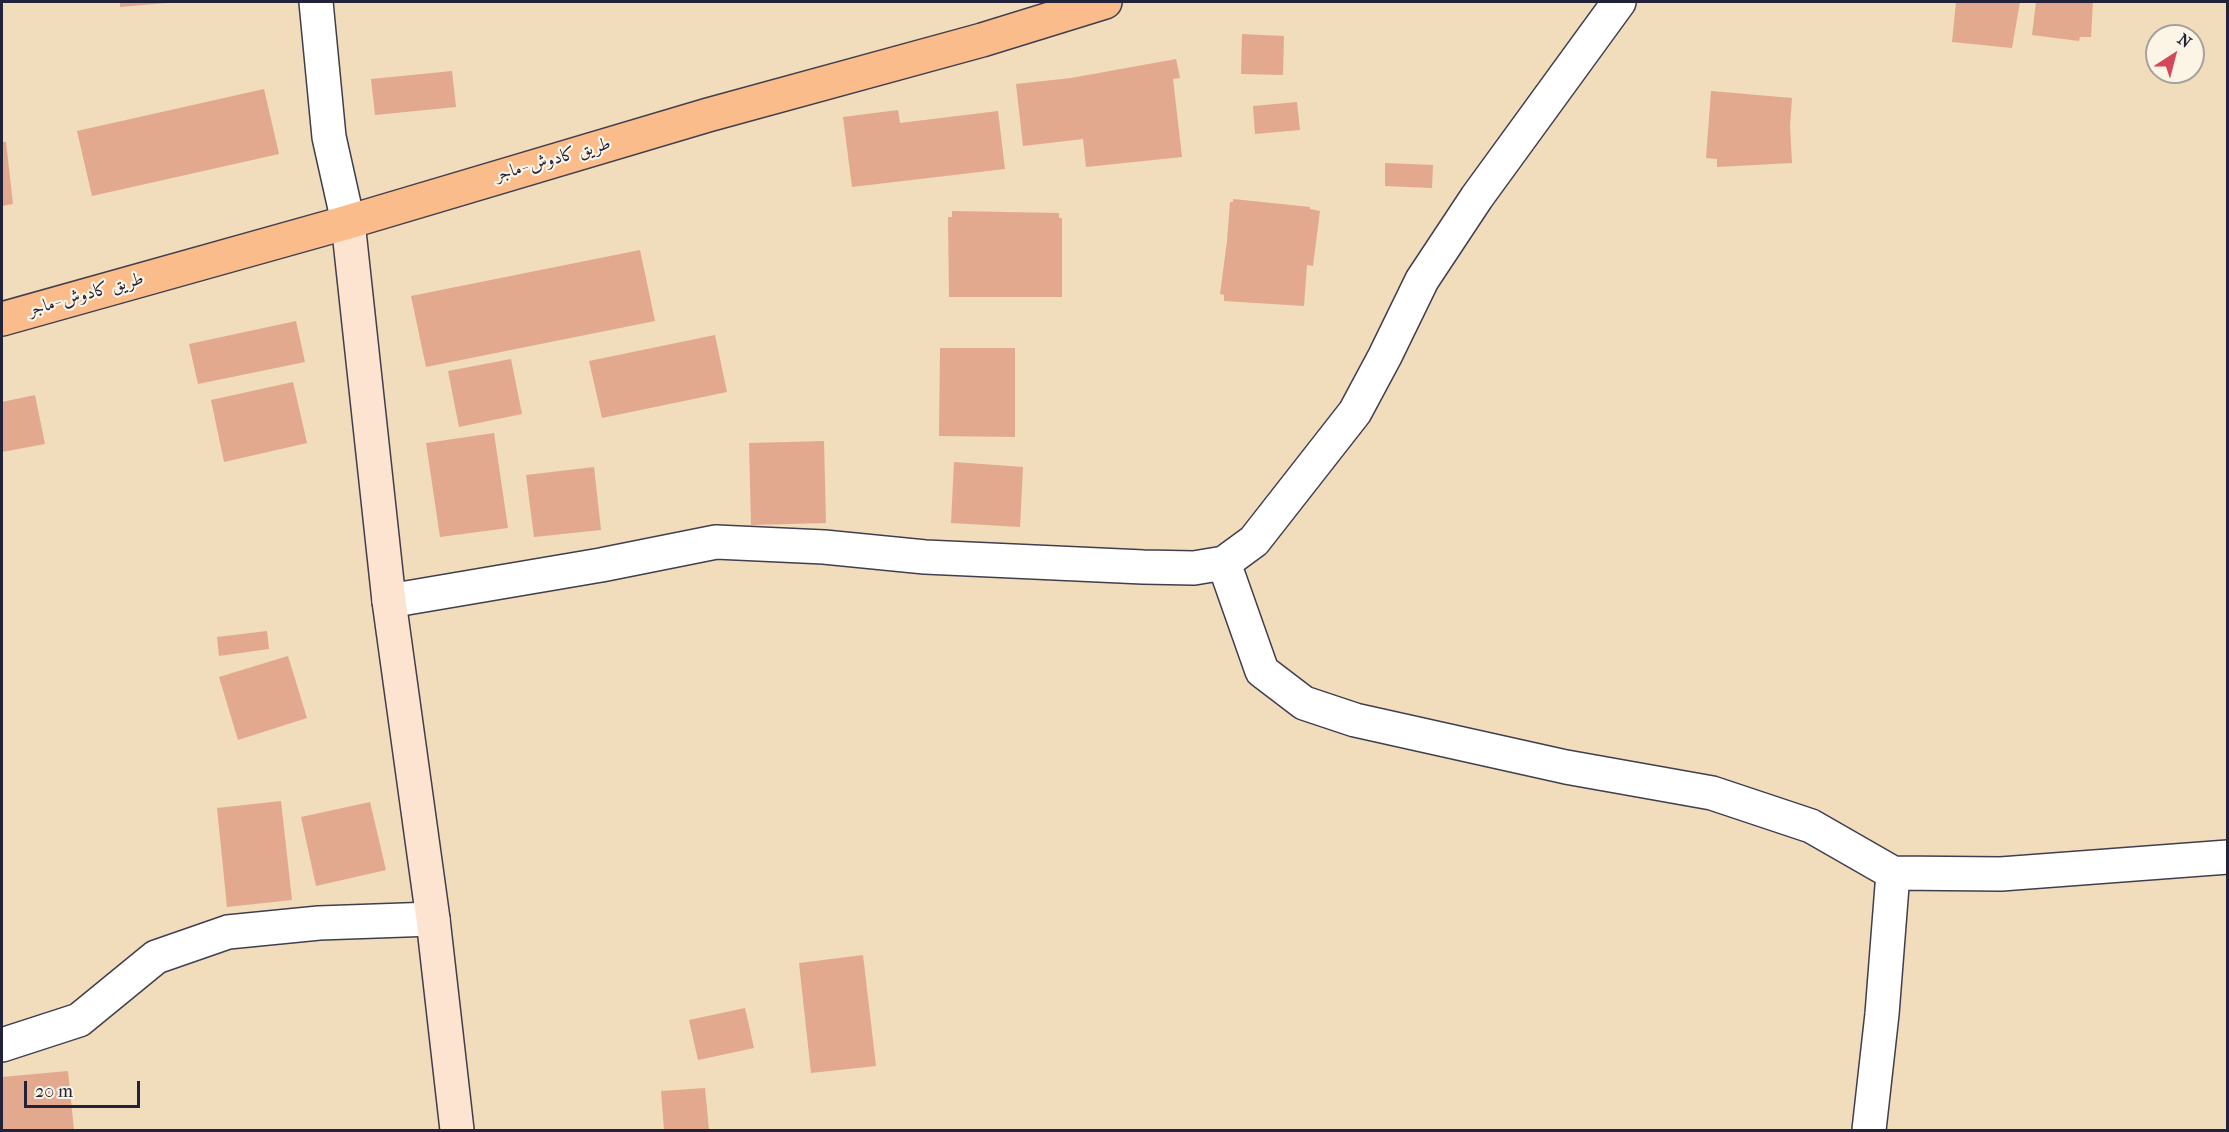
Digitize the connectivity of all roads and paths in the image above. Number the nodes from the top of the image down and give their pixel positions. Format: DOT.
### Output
graph roads {
  1 [pos="316,2"];
  2 [pos="1105,2"];
  3 [pos="1620,2"];
  4 [pos="348,222"];
  5 [pos="2,319"];
  6 [pos="1224,563"];
  7 [pos="389,601"];
  8 [pos="2228,856"];
  9 [pos="1893,873"];
  10 [pos="433,919"];
  11 [pos="2,1045"];
  12 [pos="457,1131"];
  13 [pos="1869,1131"];
  1 -- 4 [label="street"];
  2 -- 4 [label="highway, طريق كادوش -ماجر"];
  3 -- 6 [label="street"];
  4 -- 5 [label="highway, طريق كادوش -ماجر"];
  4 -- 7 [label="street"];
  6 -- 7 [label="street"];
  6 -- 9 [label="street"];
  7 -- 10 [label="street"];
  8 -- 9 [label="street"];
  9 -- 13 [label="street"];
  10 -- 11 [label="street"];
  10 -- 12 [label="street"];
}
